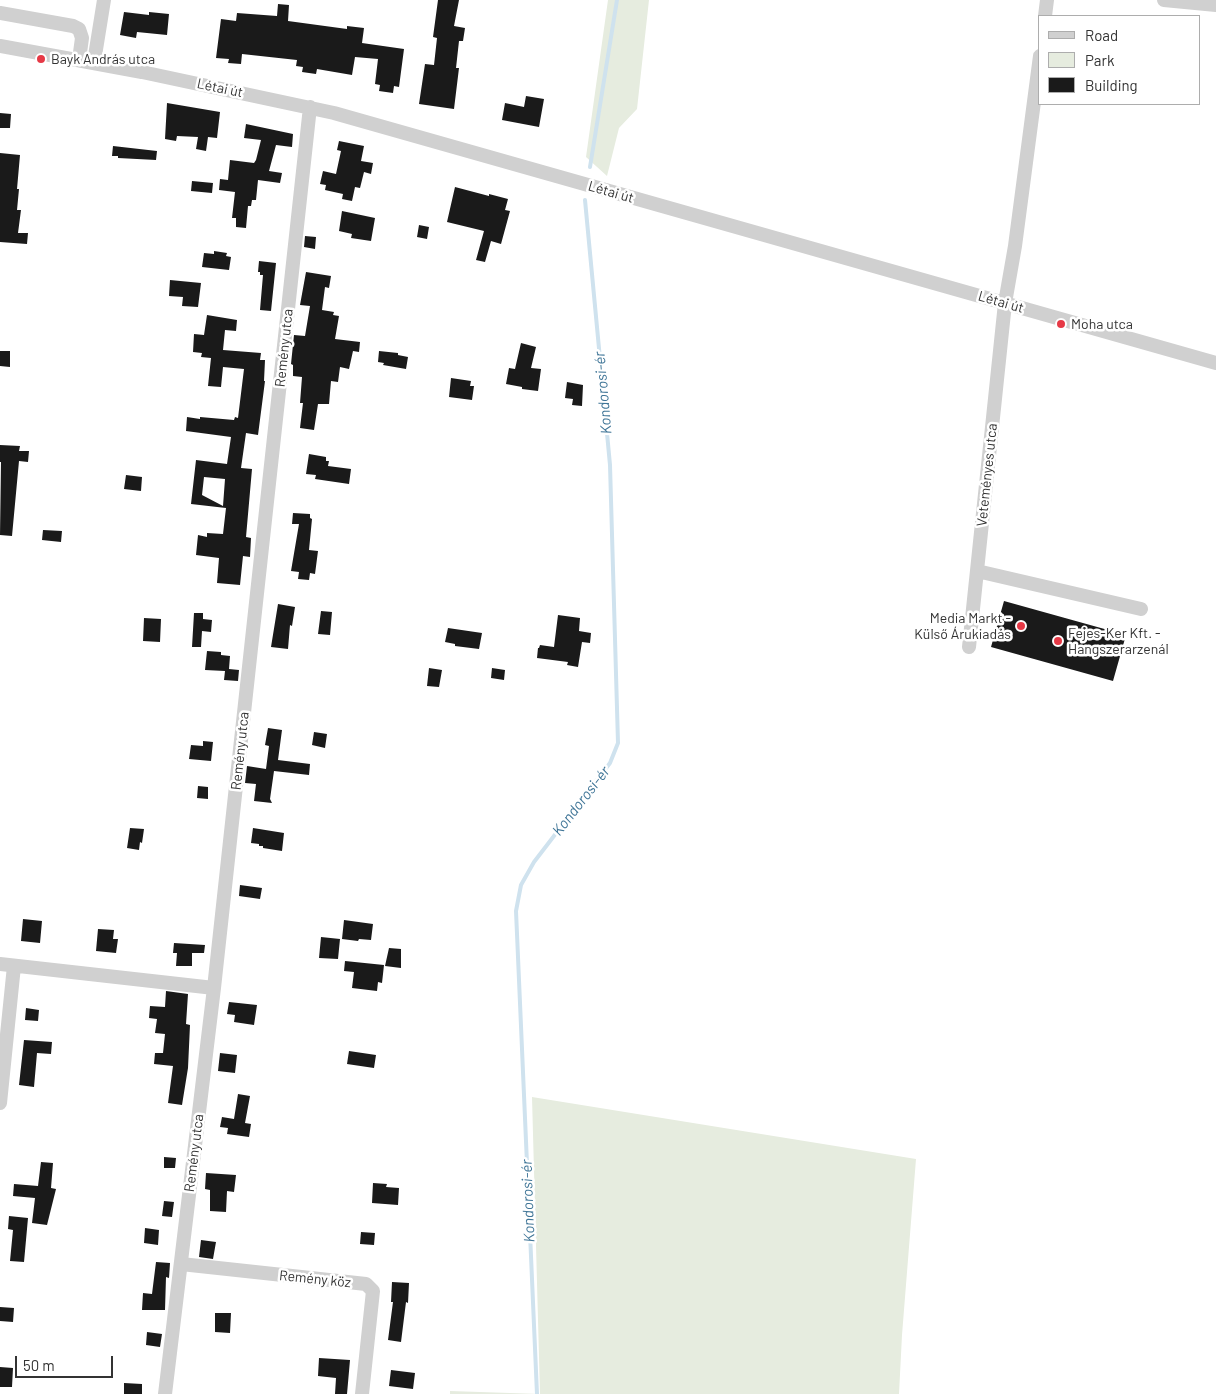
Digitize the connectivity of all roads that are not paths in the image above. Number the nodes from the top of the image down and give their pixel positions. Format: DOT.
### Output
graph roads {
  1 [pos="104,0"];
  2 [pos="1047,0"];
  3 [pos="1164,0"];
  4 [pos="1216,5"];
  5 [pos="0,13"];
  6 [pos="1045,15"];
  7 [pos="0,46"];
  8 [pos="79,60"];
  9 [pos="94,62"];
  10 [pos="1038,71"];
  11 [pos="310,107"];
  12 [pos="1006,303"];
  13 [pos="1216,363"];
  14 [pos="977,571"];
  15 [pos="1141,609"];
  16 [pos="969,647"];
  17 [pos="7,965"];
  18 [pos="214,988"];
  19 [pos="0,1104"];
  20 [pos="180,1264"];
  21 [pos="165,1394"];
  22 [pos="362,1394"];
  1 -- 9 [label="street"];
  2 -- 6 [label="street"];
  3 -- 4 [label="street"];
  5 -- 8 [label="street"];
  7 -- 8 [label="street, Létai út"];
  8 -- 9 [label="street, Létai út"];
  9 -- 11 [label="street, Létai út"];
  10 -- 12 [label="street"];
  11 -- 12 [label="street, Létai út"];
  11 -- 18 [label="street, Remény utca"];
  12 -- 13 [label="street, Létai út"];
  12 -- 14 [label="street, Veteményes utca"];
  14 -- 15 [label="street"];
  14 -- 16 [label="street, Veteményes utca"];
  17 -- 18 [label="street"];
  17 -- 19 [label="street"];
  18 -- 20 [label="street, Remény utca"];
  20 -- 21 [label="street, Remény utca"];
  20 -- 22 [label="street, Remény köz"];
}
